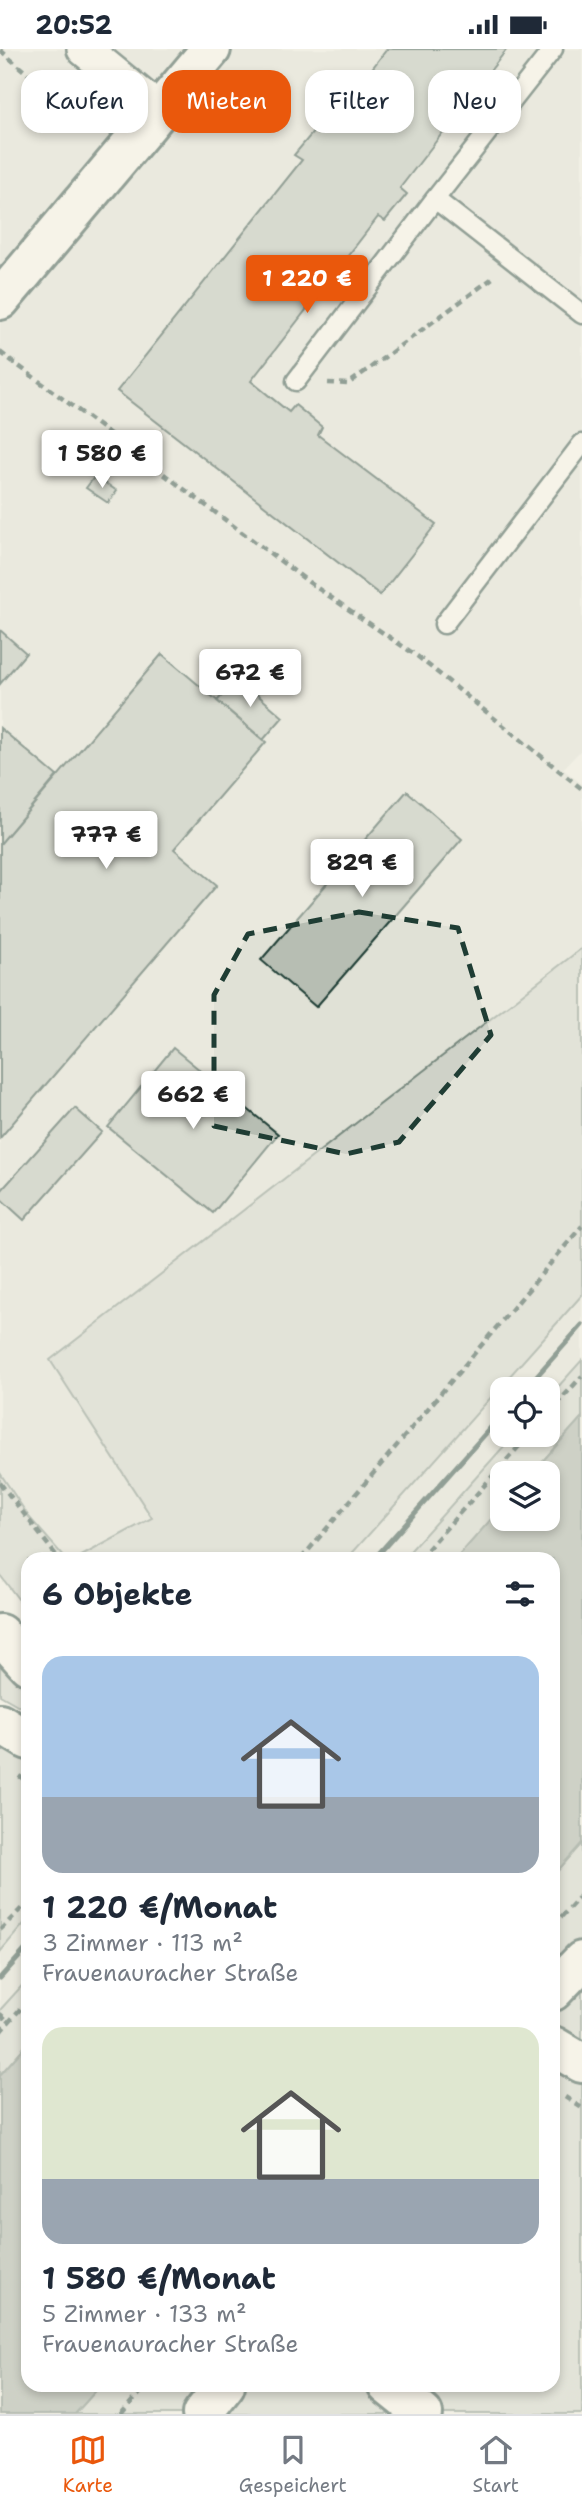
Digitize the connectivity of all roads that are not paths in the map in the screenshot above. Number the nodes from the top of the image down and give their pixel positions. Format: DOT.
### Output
graph roads {
  1 [pos="84,49"];
  2 [pos="211,49"];
  3 [pos="553,49"];
  4 [pos="160,111"];
  5 [pos="435,199"];
  6 [pos="0,300"];
  7 [pos="582,314"];
  8 [pos="296,381"];
  9 [pos="582,445"];
  10 [pos="444,624"];
  11 [pos="0,1634"];
  12 [pos="21,1657"];
  13 [pos="0,1723"];
  14 [pos="21,1735"];
  15 [pos="582,1961"];
  16 [pos="560,1984"];
  17 [pos="560,2050"];
  18 [pos="582,2063"];
  19 [pos="219,2392"];
  20 [pos="396,2392"];
  21 [pos="202,2414"];
  22 [pos="423,2414"];
  1 -- 4 [label="street"];
  2 -- 4 [label="main road"];
  3 -- 5 [label="lane"];
  4 -- 6 [label="main road"];
  5 -- 7 [label="lane"];
  5 -- 8 [label="lane"];
  9 -- 10 [label="lane"];
  11 -- 12 [label="main road"];
  13 -- 14 [label="main road"];
  15 -- 16 [label="main road"];
  17 -- 18 [label="main road"];
  19 -- 21 [label="main road"];
  20 -- 22 [label="main road"];
}
